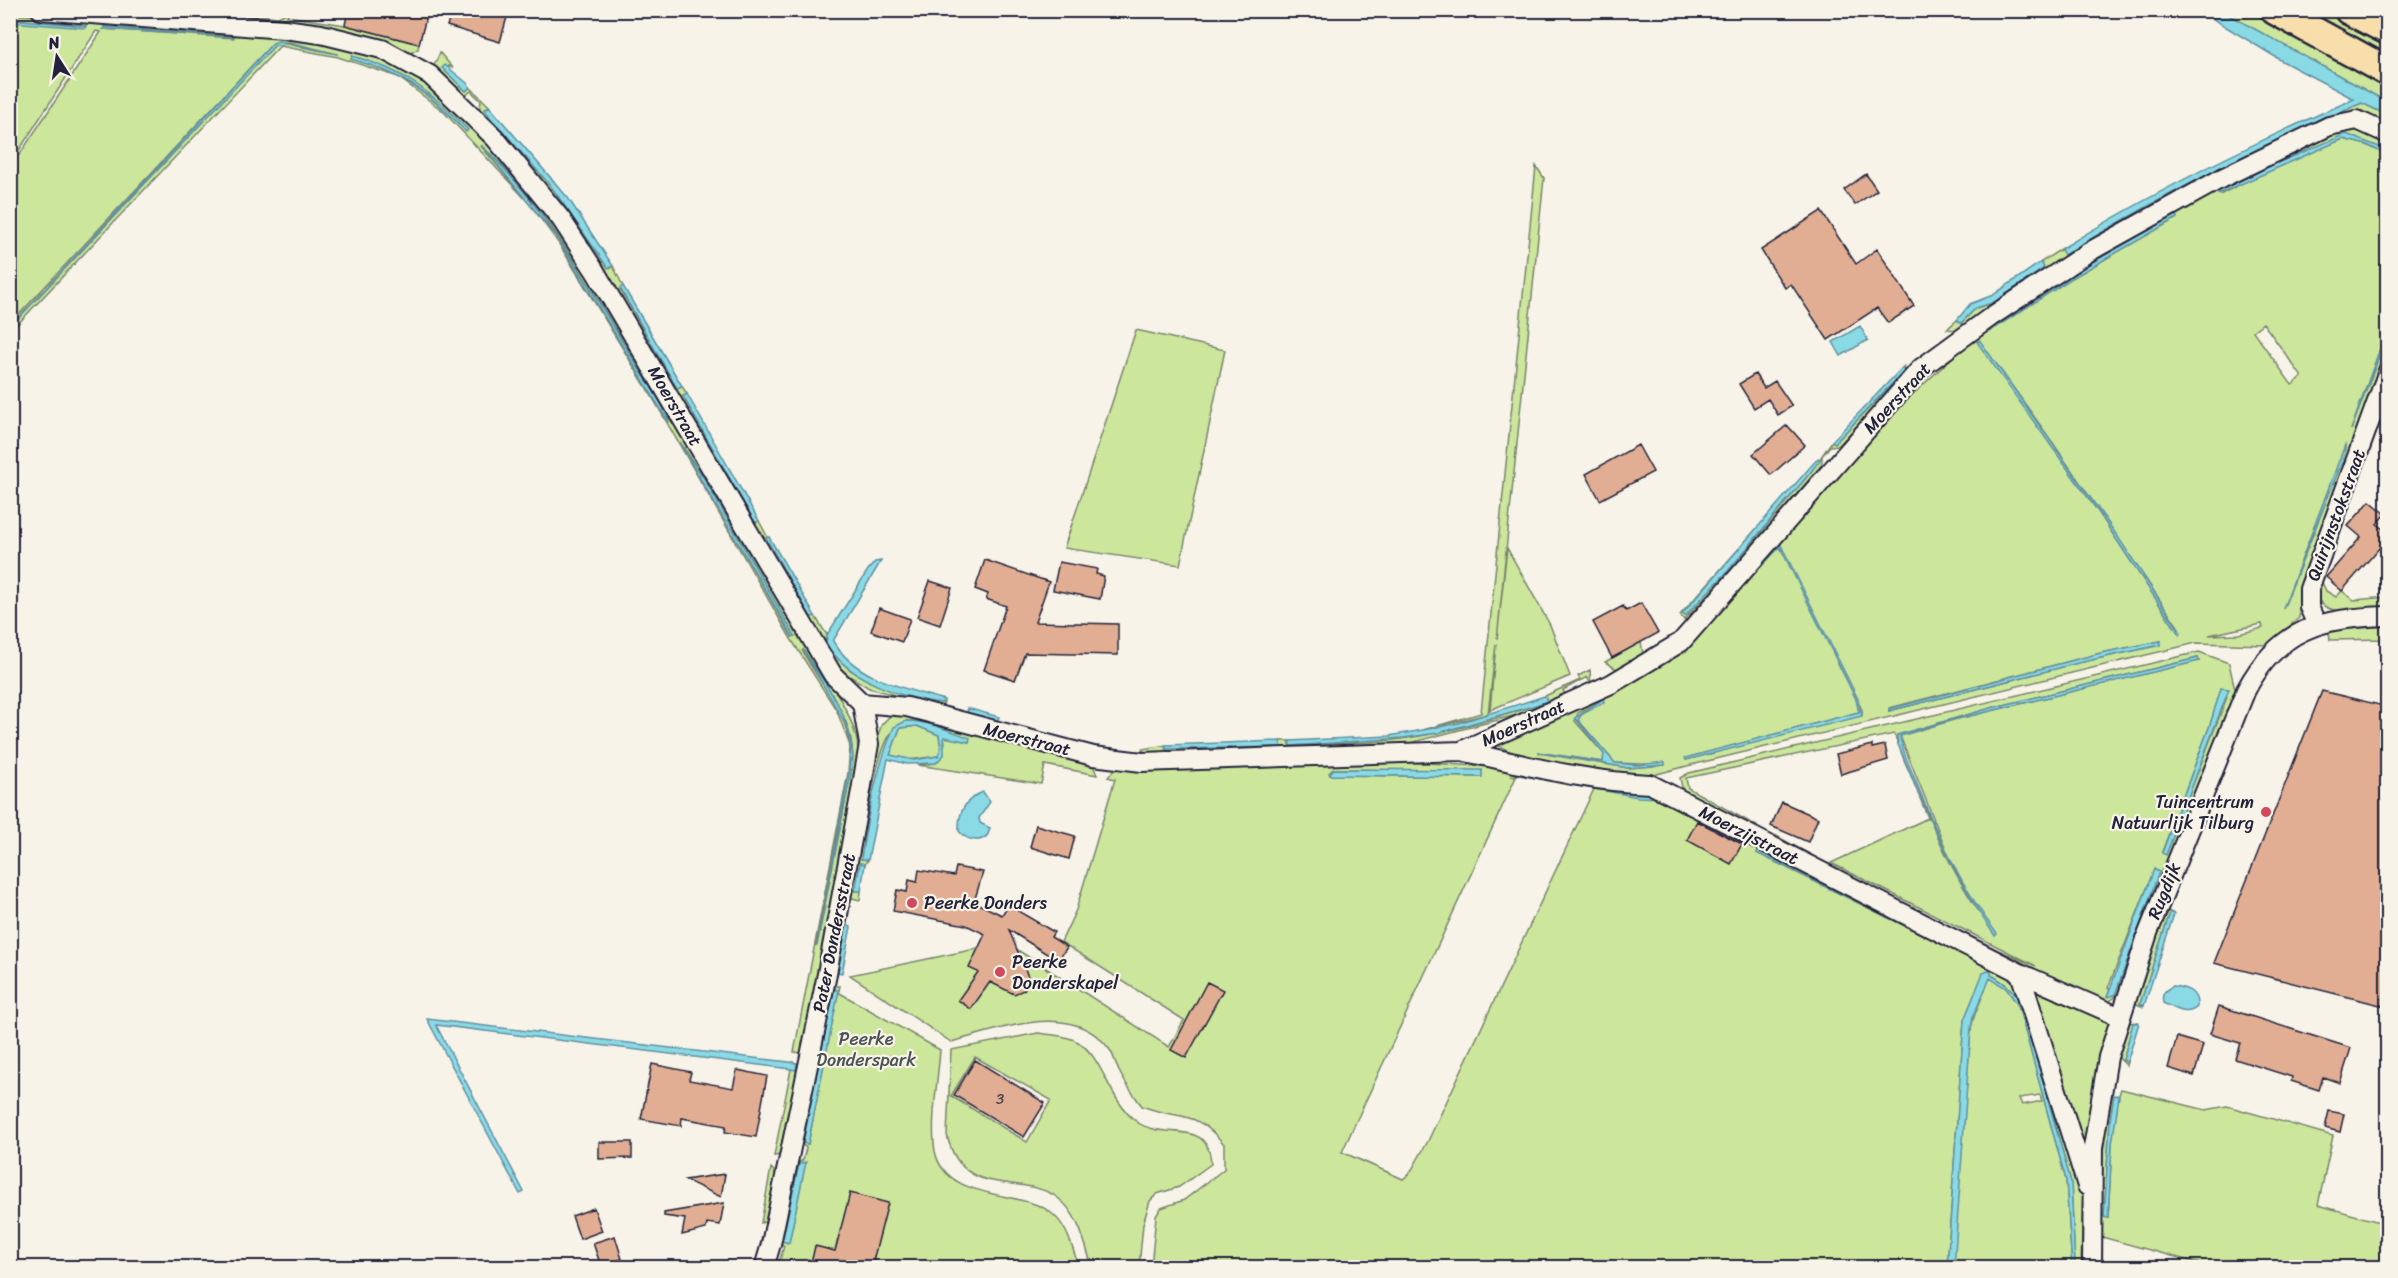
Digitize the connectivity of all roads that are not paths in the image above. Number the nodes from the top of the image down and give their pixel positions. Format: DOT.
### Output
graph roads {
  1 [pos="41,10"];
  2 [pos="2275,10"];
  3 [pos="2349,10"];
  4 [pos="2388,30"];
  5 [pos="2388,72"];
  6 [pos="2388,134"];
  7 [pos="2388,371"];
  8 [pos="2388,616"];
  9 [pos="2317,625"];
  10 [pos="862,703"];
  11 [pos="1461,751"];
  12 [pos="2020,973"];
  13 [pos="2120,1017"];
  14 [pos="2090,1198"];
  15 [pos="764,1268"];
  16 [pos="2092,1268"];
  1 -- 10 [label="street, Moerstraat"];
  2 -- 5 [label="main road"];
  3 -- 4 [label="main road"];
  6 -- 11 [label="street, Moerstraat"];
  7 -- 9 [label="street, Quirijnstokstraat"];
  8 -- 9 [label="street, Rugdijk"];
  9 -- 13 [label="street, Rugdijk"];
  10 -- 11 [label="street, Moerstraat"];
  10 -- 15 [label="street, Pater Dondersstraat"];
  11 -- 12 [label="street, Moerzijstraat"];
  12 -- 13 [label="street, Moerzijstraat"];
  12 -- 14 [label="street"];
  13 -- 14 [label="street, Rugdijk"];
  14 -- 16 [label="street, Rugdijk"];
}
